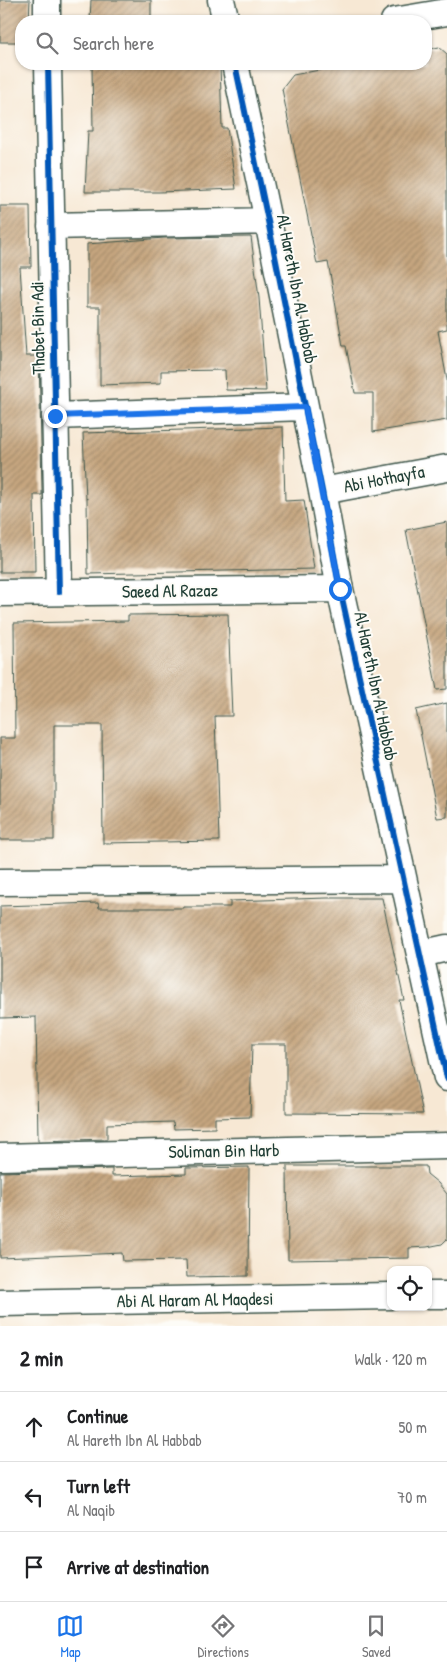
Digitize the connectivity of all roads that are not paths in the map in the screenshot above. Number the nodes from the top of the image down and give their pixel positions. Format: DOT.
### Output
graph roads {
  1 [pos="47,0"];
  2 [pos="222,0"];
  3 [pos="447,12"];
  4 [pos="47,15"];
  5 [pos="225,15"];
  6 [pos="429,15"];
  7 [pos="48,70"];
  8 [pos="236,70"];
  9 [pos="268,221"];
  10 [pos="50,226"];
  11 [pos="305,407"];
  12 [pos="55,416"];
  13 [pos="447,468"];
  14 [pos="322,491"];
  15 [pos="340,589"];
  16 [pos="59,592"];
  17 [pos="0,593"];
  18 [pos="403,880"];
  19 [pos="0,882"];
  20 [pos="447,948"];
  21 [pos="420,954"];
  22 [pos="447,1078"];
  23 [pos="447,1146"];
  24 [pos="0,1157"];
  25 [pos="432,1295"];
  26 [pos="447,1295"];
  27 [pos="387,1296"];
  28 [pos="0,1303"];
  1 -- 4 [label="street"];
  2 -- 5 [label="street"];
  3 -- 6 [label="street"];
  7 -- 10 [label="street, Thabet Bin Adi"];
  8 -- 9 [label="street, Al Hareth Ibn Al Habbab"];
  9 -- 10 [label="street"];
  9 -- 11 [label="street, Al Hareth Ibn Al Habbab"];
  10 -- 12 [label="street, Thabet Bin Adi"];
  11 -- 12 [label="street"];
  11 -- 14 [label="street, Al Hareth Ibn Al Habbab"];
  12 -- 16 [label="street, Thabet Bin Adi"];
  13 -- 14 [label="street, Abi Hothayfa"];
  14 -- 15 [label="street, Al Hareth Ibn Al Habbab"];
  15 -- 16 [label="street, Saeed Al Razaz"];
  15 -- 18 [label="street, Al Hareth Ibn Al Habbab"];
  16 -- 17 [label="street, Saeed Al Razaz"];
  18 -- 19 [label="street"];
  18 -- 21 [label="street, Al Hareth Ibn Al Habbab"];
  20 -- 21 [label="street"];
  21 -- 22 [label="street, Al Hareth Ibn Al Habbab"];
  23 -- 24 [label="street, Soliman Bin Harb"];
  25 -- 26 [label="street"];
  27 -- 28 [label="street, Abi Al Haram Al Maqdesi"];
}
